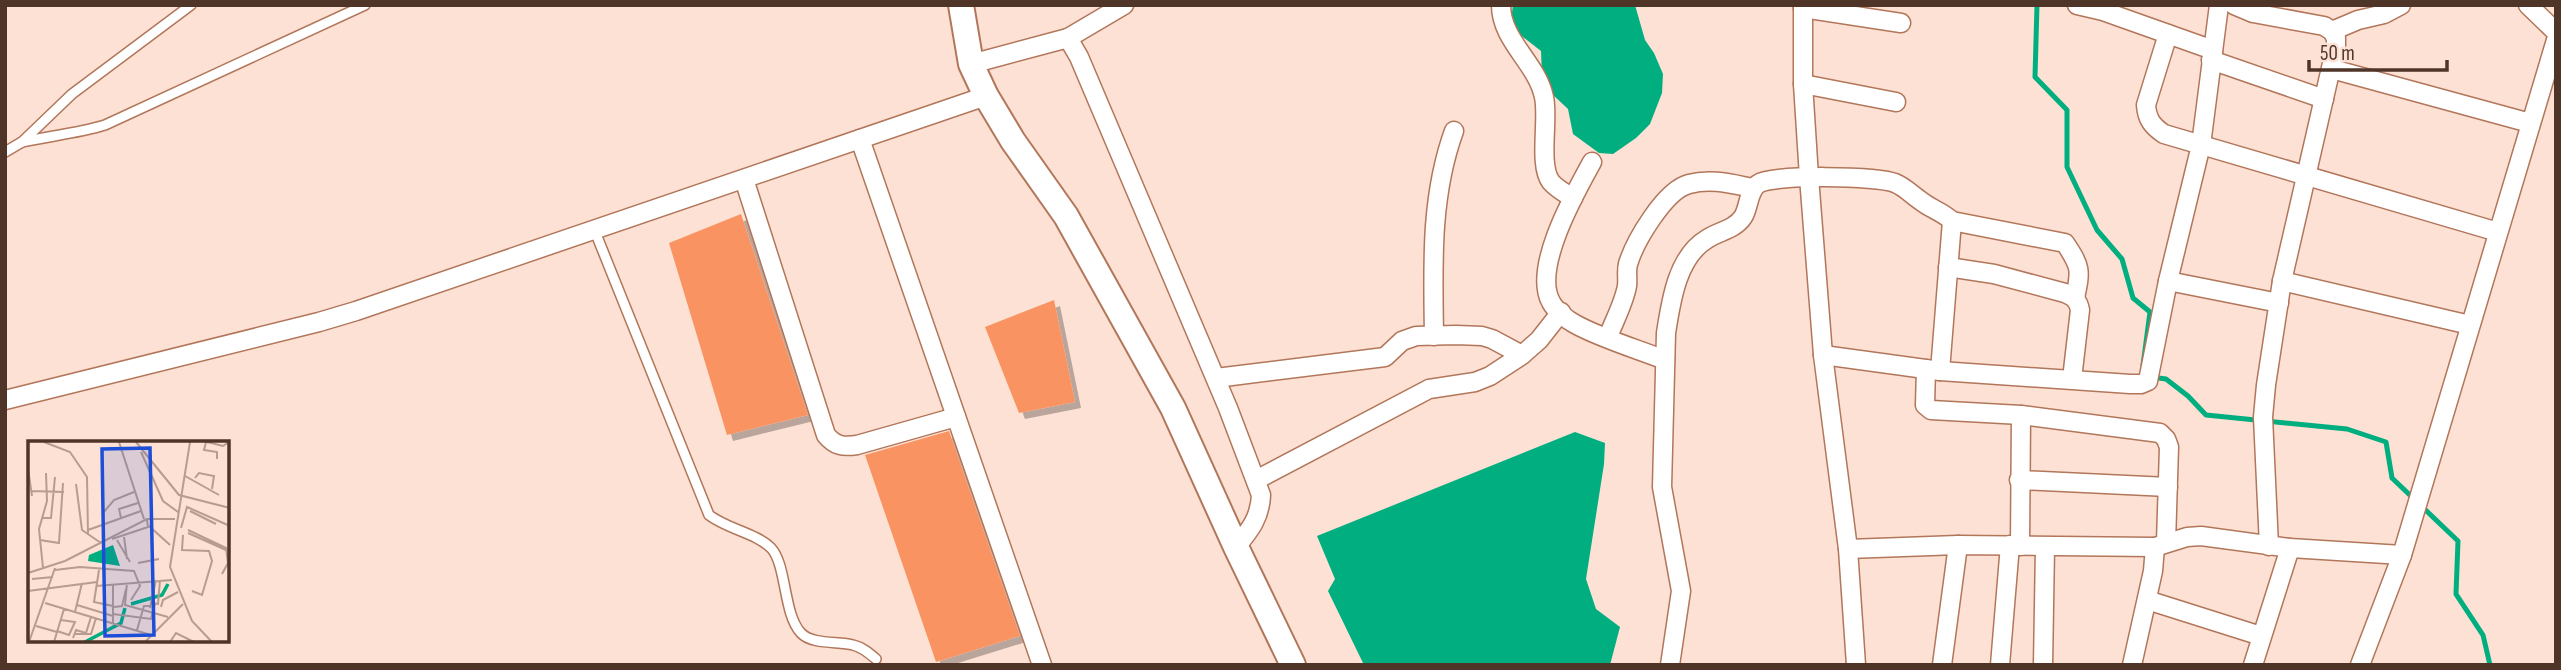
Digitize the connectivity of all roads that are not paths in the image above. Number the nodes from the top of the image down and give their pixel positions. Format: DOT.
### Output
graph roads {
  1 [pos="191,5"];
  2 [pos="365,5"];
  3 [pos="961,5"];
  4 [pos="1124,5"];
  5 [pos="1501,5"];
  6 [pos="2077,5"];
  7 [pos="2220,5"];
  8 [pos="2234,5"];
  9 [pos="2401,5"];
  10 [pos="2528,5"];
  11 [pos="1803,7"];
  12 [pos="2127,12"];
  13 [pos="1901,23"];
  14 [pos="2332,31"];
  15 [pos="2556,32"];
  16 [pos="2168,34"];
  17 [pos="1068,38"];
  18 [pos="2556,40"];
  19 [pos="2212,55"];
  20 [pos="971,64"];
  21 [pos="2332,69"];
  22 [pos="1803,84"];
  23 [pos="986,96"];
  24 [pos="2324,99"];
  25 [pos="1896,102"];
  26 [pos="2530,123"];
  27 [pos="1454,131"];
  28 [pos="860,139"];
  29 [pos="22,142"];
  30 [pos="2202,145"];
  31 [pos="5,152"];
  32 [pos="1592,162"];
  33 [pos="2305,175"];
  34 [pos="1809,177"];
  35 [pos="744,179"];
  36 [pos="1754,188"];
  37 [pos="1573,198"];
  38 [pos="1952,221"];
  39 [pos="594,229"];
  40 [pos="2498,232"];
  41 [pos="1948,267"];
  42 [pos="2168,281"];
  43 [pos="2282,281"];
  44 [pos="2075,298"];
  45 [pos="2279,303"];
  46 [pos="1560,312"];
  47 [pos="2470,326"];
  48 [pos="1434,336"];
  49 [pos="1608,337"];
  50 [pos="1522,355"];
  51 [pos="1823,355"];
  52 [pos="1665,360"];
  53 [pos="1933,370"];
  54 [pos="1216,378"];
  55 [pos="2072,379"];
  56 [pos="5,400"];
  57 [pos="2021,415"];
  58 [pos="956,417"];
  59 [pos="1256,480"];
  60 [pos="2019,480"];
  61 [pos="2168,487"];
  62 [pos="1958,545"];
  63 [pos="2160,545"];
  64 [pos="2015,546"];
  65 [pos="2269,546"];
  66 [pos="1236,547"];
  67 [pos="2045,547"];
  68 [pos="2290,548"];
  69 [pos="1848,549"];
  70 [pos="2402,555"];
  71 [pos="2147,600"];
  72 [pos="2261,636"];
  73 [pos="876,659"];
  74 [pos="1042,665"];
  75 [pos="1293,665"];
  76 [pos="1670,665"];
  77 [pos="1856,665"];
  78 [pos="1942,665"];
  79 [pos="2000,665"];
  80 [pos="2043,665"];
  81 [pos="2132,665"];
  82 [pos="2253,665"];
  83 [pos="2360,665"];
  1 -- 29 [label="lane"];
  2 -- 29 [label="lane"];
  3 -- 20 [label="main road"];
  4 -- 17 [label="street"];
  5 -- 37 [label="street"];
  6 -- 12 [label="street"];
  7 -- 19 [label="street"];
  8 -- 14 [label="street"];
  9 -- 14 [label="street"];
  10 -- 15 [label="street"];
  11 -- 13 [label="street"];
  11 -- 22 [label="street"];
  12 -- 16 [label="street"];
  14 -- 21 [label="street"];
  16 -- 19 [label="street"];
  16 -- 30 [label="street"];
  17 -- 20 [label="street"];
  17 -- 54 [label="street"];
  18 -- 26 [label="street"];
  19 -- 24 [label="street"];
  19 -- 30 [label="street"];
  20 -- 23 [label="main road"];
  21 -- 24 [label="street"];
  21 -- 26 [label="street"];
  22 -- 25 [label="street"];
  22 -- 34 [label="street"];
  23 -- 28 [label="street"];
  23 -- 66 [label="main road"];
  24 -- 33 [label="street"];
  26 -- 40 [label="street"];
  27 -- 48 [label="street"];
  28 -- 35 [label="street"];
  28 -- 58 [label="street"];
  29 -- 31 [label="lane"];
  30 -- 33 [label="street"];
  30 -- 42 [label="street"];
  32 -- 37 [label="street"];
  33 -- 40 [label="street"];
  33 -- 43 [label="street"];
  34 -- 36 [label="street"];
  34 -- 38 [label="street"];
  34 -- 51 [label="street"];
  35 -- 39 [label="street"];
  35 -- 58 [label="street"];
  36 -- 49 [label="street"];
  36 -- 52 [label="street"];
  37 -- 46 [label="street"];
  38 -- 41 [label="street"];
  38 -- 44 [label="street"];
  39 -- 56 [label="street"];
  39 -- 73 [label="lane"];
  40 -- 47 [label="street"];
  41 -- 44 [label="street"];
  41 -- 53 [label="street"];
  42 -- 45 [label="street"];
  42 -- 55 [label="street"];
  43 -- 45 [label="street"];
  43 -- 47 [label="street"];
  44 -- 55 [label="street"];
  45 -- 65 [label="street"];
  46 -- 49 [label="street"];
  46 -- 50 [label="street"];
  47 -- 70 [label="street"];
  48 -- 50 [label="street"];
  48 -- 54 [label="street"];
  49 -- 52 [label="street"];
  50 -- 59 [label="street"];
  51 -- 53 [label="street"];
  51 -- 69 [label="street"];
  52 -- 76 [label="street"];
  53 -- 55 [label="street"];
  53 -- 57 [label="street"];
  54 -- 59 [label="street"];
  57 -- 60 [label="street"];
  57 -- 61 [label="street"];
  58 -- 74 [label="street"];
  59 -- 66 [label="street"];
  60 -- 61 [label="street"];
  60 -- 64 [label="street"];
  61 -- 63 [label="street"];
  62 -- 64 [label="street"];
  62 -- 69 [label="street"];
  62 -- 78 [label="street"];
  63 -- 65 [label="street"];
  63 -- 67 [label="street"];
  63 -- 71 [label="street"];
  64 -- 67 [label="street"];
  64 -- 79 [label="street"];
  65 -- 68 [label="street"];
  66 -- 75 [label="main road"];
  67 -- 80 [label="street"];
  68 -- 70 [label="street"];
  68 -- 72 [label="street"];
  69 -- 77 [label="street"];
  70 -- 83 [label="street"];
  71 -- 72 [label="street"];
  71 -- 81 [label="street"];
  72 -- 82 [label="street"];
}
